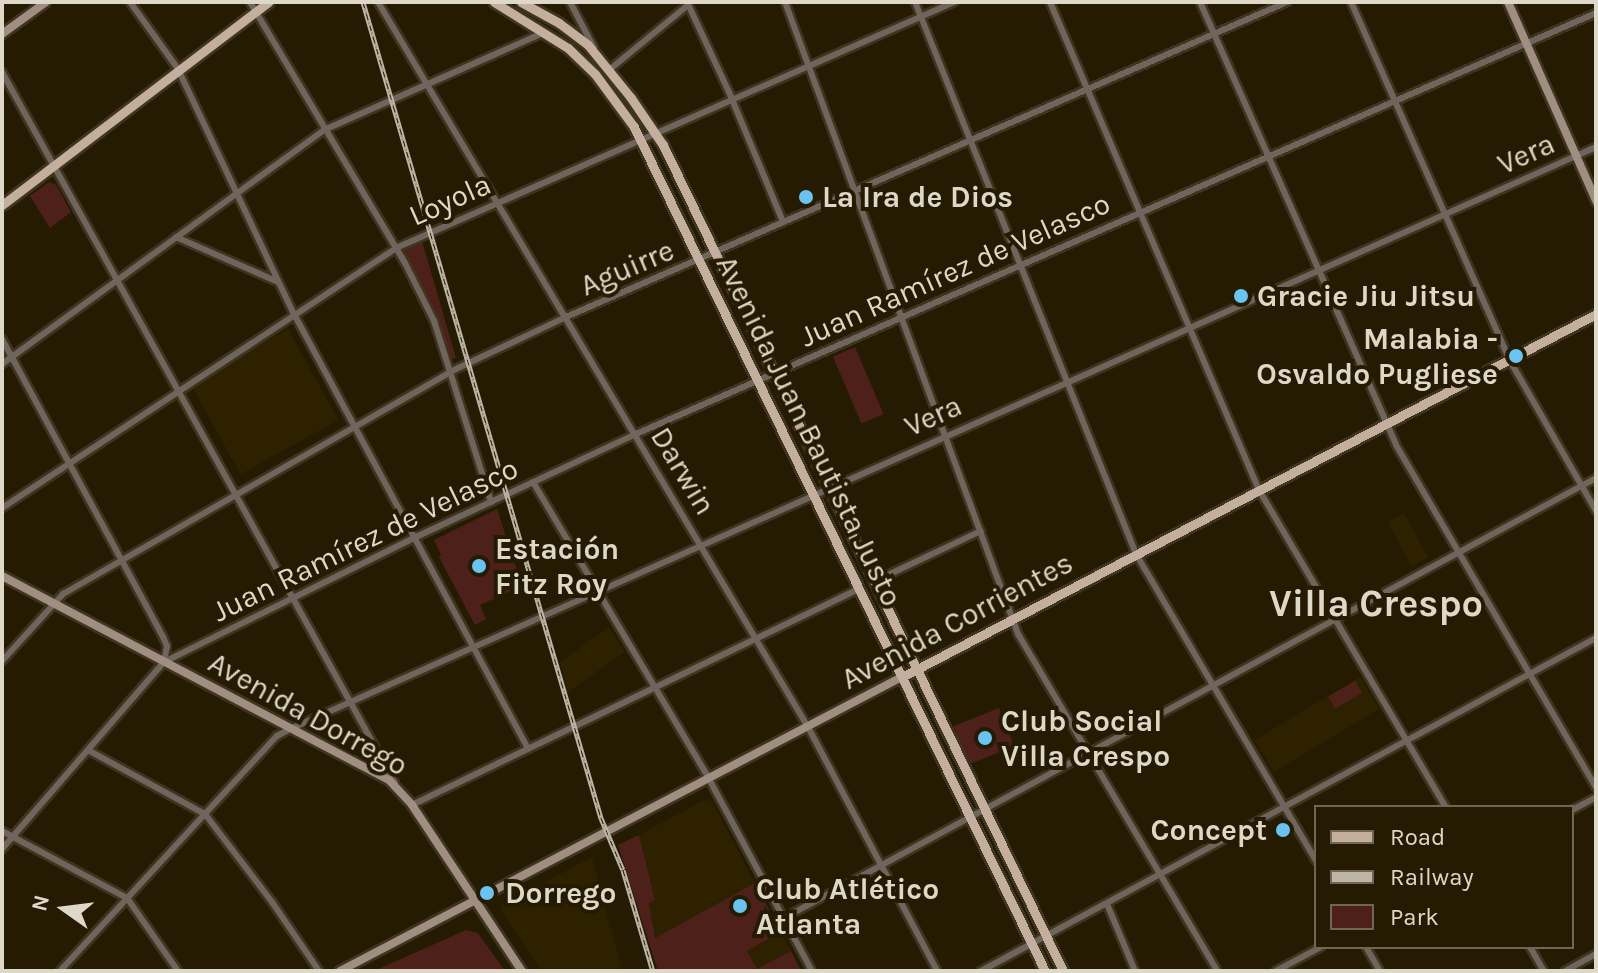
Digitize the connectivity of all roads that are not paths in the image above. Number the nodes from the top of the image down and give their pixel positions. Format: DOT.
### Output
graph roads {
  1 [pos="46,2"];
  2 [pos="130,2"];
  3 [pos="268,2"];
  4 [pos="378,2"];
  5 [pos="494,2"];
  6 [pos="521,2"];
  7 [pos="570,2"];
  8 [pos="785,2"];
  9 [pos="915,2"];
  10 [pos="954,2"];
  11 [pos="1050,2"];
  12 [pos="1200,2"];
  13 [pos="1287,2"];
  14 [pos="1351,2"];
  15 [pos="1508,2"];
  16 [pos="688,4"];
  17 [pos="253,7"];
  18 [pos="1596,13"];
  19 [pos="921,17"];
  20 [pos="546,32"];
  21 [pos="2,34"];
  22 [pos="1214,34"];
  23 [pos="1526,43"];
  24 [pos="599,58"];
  25 [pos="807,66"];
  26 [pos="178,69"];
  27 [pos="609,70"];
  28 [pos="2,72"];
  29 [pos="428,81"];
  30 [pos="1088,88"];
  31 [pos="731,100"];
  32 [pos="1395,101"];
  33 [pos="324,130"];
  34 [pos="656,132"];
  35 [pos="640,139"];
  36 [pos="972,140"];
  37 [pos="1596,147"];
  38 [pos="1576,156"];
  39 [pos="1268,157"];
  40 [pos="54,165"];
  41 [pos="855,191"];
  42 [pos="236,193"];
  43 [pos="500,201"];
  44 [pos="1596,201"];
  45 [pos="2,205"];
  46 [pos="1140,213"];
  47 [pos="1446,214"];
  48 [pos="783,222"];
  49 [pos="176,237"];
  50 [pos="396,248"];
  51 [pos="714,253"];
  52 [pos="699,260"];
  53 [pos="1022,264"];
  54 [pos="1318,272"];
  55 [pos="116,280"];
  56 [pos="278,282"];
  57 [pos="294,314"];
  58 [pos="1596,314"];
  59 [pos="566,317"];
  60 [pos="903,318"];
  61 [pos="1191,328"];
  62 [pos="2,339"];
  63 [pos="12,357"];
  64 [pos="1509,359"];
  65 [pos="2,364"];
  66 [pos="450,372"];
  67 [pos="772,373"];
  68 [pos="758,379"];
  69 [pos="1069,381"];
  70 [pos="178,390"];
  71 [pos="1386,424"];
  72 [pos="357,428"];
  73 [pos="636,434"];
  74 [pos="947,434"];
  75 [pos="70,463"];
  76 [pos="1596,478"];
  77 [pos="533,482"];
  78 [pos="1581,487"];
  79 [pos="827,488"];
  80 [pos="1259,490"];
  81 [pos="813,495"];
  82 [pos="238,496"];
  83 [pos="491,502"];
  84 [pos="2,508"];
  85 [pos="1596,511"];
  86 [pos="981,531"];
  87 [pos="416,537"];
  88 [pos="701,544"];
  89 [pos="1136,554"];
  90 [pos="1459,554"];
  91 [pos="123,561"];
  92 [pos="2,576"];
  93 [pos="873,582"];
  94 [pos="860,588"];
  95 [pos="599,589"];
  96 [pos="293,599"];
  97 [pos="52,602"];
  98 [pos="1013,620"];
  99 [pos="1335,621"];
  100 [pos="757,638"];
  101 [pos="1596,638"];
  102 [pos="474,646"];
  103 [pos="2,661"];
  104 [pos="164,662"];
  105 [pos="918,670"];
  106 [pos="1530,674"];
  107 [pos="902,677"];
  108 [pos="1213,686"];
  109 [pos="656,687"];
  110 [pos="351,702"];
  111 [pos="808,727"];
  112 [pos="290,729"];
  113 [pos="1407,741"];
  114 [pos="527,747"];
  115 [pos="88,750"];
  116 [pos="1090,754"];
  117 [pos="709,779"];
  118 [pos="396,786"];
  119 [pos="1596,787"];
  120 [pos="1596,797"];
  121 [pos="412,805"];
  122 [pos="1445,805"];
  123 [pos="1284,806"];
  124 [pos="1574,809"];
  125 [pos="986,811"];
  126 [pos="205,814"];
  127 [pos="972,818"];
  128 [pos="2,831"];
  129 [pos="13,836"];
  130 [pos="2,849"];
  131 [pos="1314,858"];
  132 [pos="881,866"];
  133 [pos="1160,875"];
  134 [pos="127,898"];
  135 [pos="477,902"];
  136 [pos="1107,904"];
  137 [pos="784,918"];
  138 [pos="1046,935"];
  139 [pos="1031,943"];
  140 [pos="1317,949"];
  141 [pos="1367,949"];
  142 [pos="1531,949"];
  143 [pos="1596,954"];
  144 [pos="60,971"];
  145 [pos="178,971"];
  146 [pos="319,971"];
  147 [pos="340,971"];
  148 [pos="522,971"];
  149 [pos="812,971"];
  150 [pos="937,971"];
  151 [pos="981,971"];
  152 [pos="1045,971"];
  153 [pos="1063,971"];
  154 [pos="1135,971"];
  155 [pos="1217,971"];
  156 [pos="1276,971"];
  157 [pos="1380,971"];
  158 [pos="1544,971"];
  159 [pos="1565,971"];
  1 -- 21 [label="main road"];
  2 -- 26 [label="street"];
  3 -- 17 [label="main road"];
  4 -- 29 [label="street, Darwin"];
  5 -- 20 [label="main road, Avenida Juan Bautista Justo"];
  6 -- 24 [label="main road, Avenida Juan Bautista Justo"];
  7 -- 24 [label="street"];
  8 -- 25 [label="street"];
  9 -- 19 [label="street"];
  10 -- 19 [label="street, Loyola"];
  11 -- 30 [label="street"];
  12 -- 22 [label="street"];
  13 -- 22 [label="street, Aguirre"];
  14 -- 32 [label="street"];
  15 -- 23 [label="main road"];
  16 -- 27 [label="street"];
  16 -- 31 [label="street"];
  17 -- 26 [label="main road"];
  17 -- 33 [label="street"];
  18 -- 23 [label="street, Juan Ramírez de Velasco"];
  19 -- 25 [label="street, Loyola"];
  19 -- 36 [label="street"];
  20 -- 29 [label="street"];
  20 -- 35 [label="main road, Avenida Juan Bautista Justo"];
  22 -- 30 [label="street, Aguirre"];
  22 -- 39 [label="street"];
  23 -- 32 [label="street, Juan Ramírez de Velasco"];
  23 -- 38 [label="main road"];
  24 -- 27 [label="main road, Avenida Juan Bautista Justo"];
  25 -- 31 [label="street, Loyola"];
  25 -- 41 [label="street"];
  26 -- 40 [label="main road"];
  26 -- 42 [label="street"];
  27 -- 34 [label="main road, Avenida Juan Bautista Justo"];
  28 -- 40 [label="street"];
  29 -- 33 [label="street"];
  29 -- 43 [label="street, Darwin"];
  30 -- 36 [label="street, Aguirre"];
  30 -- 46 [label="street"];
  31 -- 34 [label="street, Loyola"];
  31 -- 48 [label="street"];
  32 -- 39 [label="street, Juan Ramírez de Velasco"];
  32 -- 47 [label="street"];
  33 -- 42 [label="street"];
  33 -- 50 [label="street"];
  34 -- 35 [label="street, Loyola"];
  34 -- 51 [label="main road, Avenida Juan Bautista Justo"];
  35 -- 43 [label="street, Loyola"];
  35 -- 52 [label="main road, Avenida Juan Bautista Justo"];
  36 -- 41 [label="street, Aguirre"];
  36 -- 53 [label="street"];
  37 -- 38 [label="street, Vera"];
  38 -- 44 [label="main road"];
  38 -- 47 [label="street, Vera"];
  39 -- 46 [label="street, Juan Ramírez de Velasco"];
  39 -- 54 [label="street"];
  40 -- 45 [label="main road"];
  40 -- 55 [label="street"];
  41 -- 48 [label="street, Aguirre"];
  41 -- 60 [label="street"];
  42 -- 49 [label="street"];
  42 -- 56 [label="street"];
  43 -- 50 [label="street, Loyola"];
  43 -- 59 [label="street, Darwin"];
  46 -- 53 [label="street, Juan Ramírez de Velasco"];
  46 -- 61 [label="street"];
  47 -- 54 [label="street, Vera"];
  47 -- 64 [label="street"];
  48 -- 51 [label="street, Aguirre"];
  49 -- 55 [label="street"];
  49 -- 56 [label="street"];
  50 -- 57 [label="street, Loyola"];
  50 -- 66 [label="street"];
  51 -- 52 [label="street, Aguirre"];
  51 -- 67 [label="main road, Avenida Juan Bautista Justo"];
  52 -- 59 [label="street, Aguirre"];
  52 -- 68 [label="main road, Avenida Juan Bautista Justo"];
  53 -- 60 [label="street, Juan Ramírez de Velasco"];
  53 -- 69 [label="street"];
  54 -- 61 [label="street, Vera"];
  54 -- 71 [label="street"];
  55 -- 63 [label="street"];
  55 -- 70 [label="street"];
  56 -- 57 [label="street"];
  57 -- 70 [label="street, Loyola"];
  57 -- 72 [label="street"];
  58 -- 64 [label="main road, Avenida Corrientes"];
  59 -- 66 [label="street, Aguirre"];
  59 -- 73 [label="street, Darwin"];
  60 -- 67 [label="street, Juan Ramírez de Velasco"];
  60 -- 74 [label="street"];
  61 -- 69 [label="street, Vera"];
  61 -- 80 [label="street"];
  62 -- 63 [label="street"];
  63 -- 65 [label="street"];
  63 -- 75 [label="street"];
  64 -- 71 [label="main road, Avenida Corrientes"];
  64 -- 78 [label="street"];
  66 -- 72 [label="street, Aguirre"];
  66 -- 83 [label="street"];
  67 -- 68 [label="street, Juan Ramírez de Velasco"];
  67 -- 79 [label="main road, Avenida Juan Bautista Justo"];
  68 -- 73 [label="street, Juan Ramírez de Velasco"];
  68 -- 81 [label="main road, Avenida Juan Bautista Justo"];
  69 -- 74 [label="street, Vera"];
  69 -- 89 [label="street"];
  70 -- 75 [label="street, Loyola"];
  70 -- 82 [label="street"];
  71 -- 80 [label="main road, Avenida Corrientes"];
  71 -- 90 [label="street"];
  72 -- 82 [label="street, Aguirre"];
  72 -- 87 [label="street"];
  73 -- 77 [label="street, Juan Ramírez de Velasco"];
  73 -- 88 [label="street, Darwin"];
  74 -- 79 [label="street, Vera"];
  74 -- 86 [label="street"];
  75 -- 84 [label="street, Loyola"];
  75 -- 91 [label="street"];
  76 -- 78 [label="street"];
  77 -- 83 [label="street, Juan Ramírez de Velasco"];
  77 -- 95 [label="street"];
  78 -- 85 [label="street"];
  78 -- 90 [label="street"];
  79 -- 81 [label="street, Vera"];
  79 -- 93 [label="main road, Avenida Juan Bautista Justo"];
  80 -- 89 [label="main road, Avenida Corrientes"];
  80 -- 99 [label="street"];
  81 -- 88 [label="street, Vera"];
  81 -- 94 [label="main road, Avenida Juan Bautista Justo"];
  82 -- 91 [label="street, Aguirre"];
  82 -- 96 [label="street"];
  83 -- 87 [label="street, Juan Ramírez de Velasco"];
  86 -- 93 [label="street"];
  86 -- 98 [label="street"];
  87 -- 96 [label="street, Juan Ramírez de Velasco"];
  87 -- 102 [label="street"];
  88 -- 95 [label="street, Vera"];
  88 -- 100 [label="street, Darwin"];
  89 -- 98 [label="main road, Avenida Corrientes"];
  89 -- 108 [label="street"];
  90 -- 99 [label="street"];
  90 -- 106 [label="street"];
  91 -- 97 [label="street, Aguirre"];
  91 -- 104 [label="street"];
  92 -- 97 [label="main road, Avenida Dorrego"];
  93 -- 105 [label="main road, Avenida Juan Bautista Justo"];
  94 -- 100 [label="street"];
  94 -- 107 [label="main road, Avenida Juan Bautista Justo"];
  95 -- 102 [label="street, Vera"];
  95 -- 109 [label="street"];
  96 -- 104 [label="street, Juan Ramírez de Velasco"];
  96 -- 110 [label="street"];
  97 -- 103 [label="street, Aguirre"];
  97 -- 104 [label="main road, Avenida Dorrego"];
  98 -- 105 [label="main road, Avenida Corrientes"];
  98 -- 116 [label="street"];
  99 -- 108 [label="street"];
  99 -- 113 [label="street"];
  100 -- 109 [label="street"];
  100 -- 111 [label="street, Darwin"];
  101 -- 106 [label="street"];
  102 -- 110 [label="street, Vera"];
  102 -- 114 [label="street"];
  104 -- 112 [label="main road, Avenida Dorrego"];
  104 -- 115 [label="street"];
  105 -- 107 [label="main road, Avenida Corrientes"];
  105 -- 125 [label="main road, Avenida Juan Bautista Justo"];
  106 -- 113 [label="street"];
  106 -- 119 [label="street"];
  107 -- 111 [label="main road, Avenida Corrientes"];
  107 -- 127 [label="main road, Avenida Juan Bautista Justo"];
  108 -- 116 [label="street"];
  108 -- 123 [label="street"];
  109 -- 114 [label="street"];
  109 -- 117 [label="street"];
  110 -- 112 [label="street, Vera"];
  110 -- 118 [label="street"];
  111 -- 117 [label="main road, Avenida Corrientes"];
  111 -- 132 [label="street, Darwin"];
  112 -- 118 [label="main road, Avenida Dorrego"];
  112 -- 126 [label="street, Vera"];
  113 -- 122 [label="street"];
  113 -- 123 [label="street"];
  114 -- 121 [label="street"];
  115 -- 126 [label="street"];
  115 -- 129 [label="street"];
  116 -- 125 [label="street"];
  116 -- 133 [label="street"];
  117 -- 135 [label="main road, Avenida Corrientes"];
  117 -- 137 [label="street"];
  118 -- 121 [label="main road, Avenida Dorrego"];
  120 -- 124 [label="street"];
  121 -- 135 [label="main road, Avenida Dorrego"];
  123 -- 131 [label="street"];
  123 -- 133 [label="street"];
  125 -- 127 [label="street"];
  125 -- 138 [label="main road, Avenida Juan Bautista Justo"];
  126 -- 134 [label="street, Vera"];
  126 -- 146 [label="street"];
  127 -- 132 [label="street"];
  127 -- 139 [label="main road, Avenida Juan Bautista Justo"];
  128 -- 129 [label="street"];
  129 -- 130 [label="street"];
  129 -- 134 [label="street"];
  132 -- 137 [label="street"];
  132 -- 150 [label="street, Darwin"];
  133 -- 136 [label="street"];
  133 -- 155 [label="street"];
  134 -- 144 [label="street, Vera"];
  134 -- 145 [label="street"];
  135 -- 147 [label="main road, Avenida Corrientes"];
  135 -- 148 [label="main road, Avenida Dorrego"];
  136 -- 138 [label="street"];
  136 -- 154 [label="street"];
  137 -- 149 [label="street"];
  138 -- 139 [label="street"];
  138 -- 153 [label="main road, Avenida Juan Bautista Justo"];
  139 -- 151 [label="street"];
  139 -- 152 [label="main road, Avenida Juan Bautista Justo"];
  140 -- 156 [label="street"];
  141 -- 157 [label="street"];
  142 -- 158 [label="street"];
  143 -- 159 [label="street"];
}
